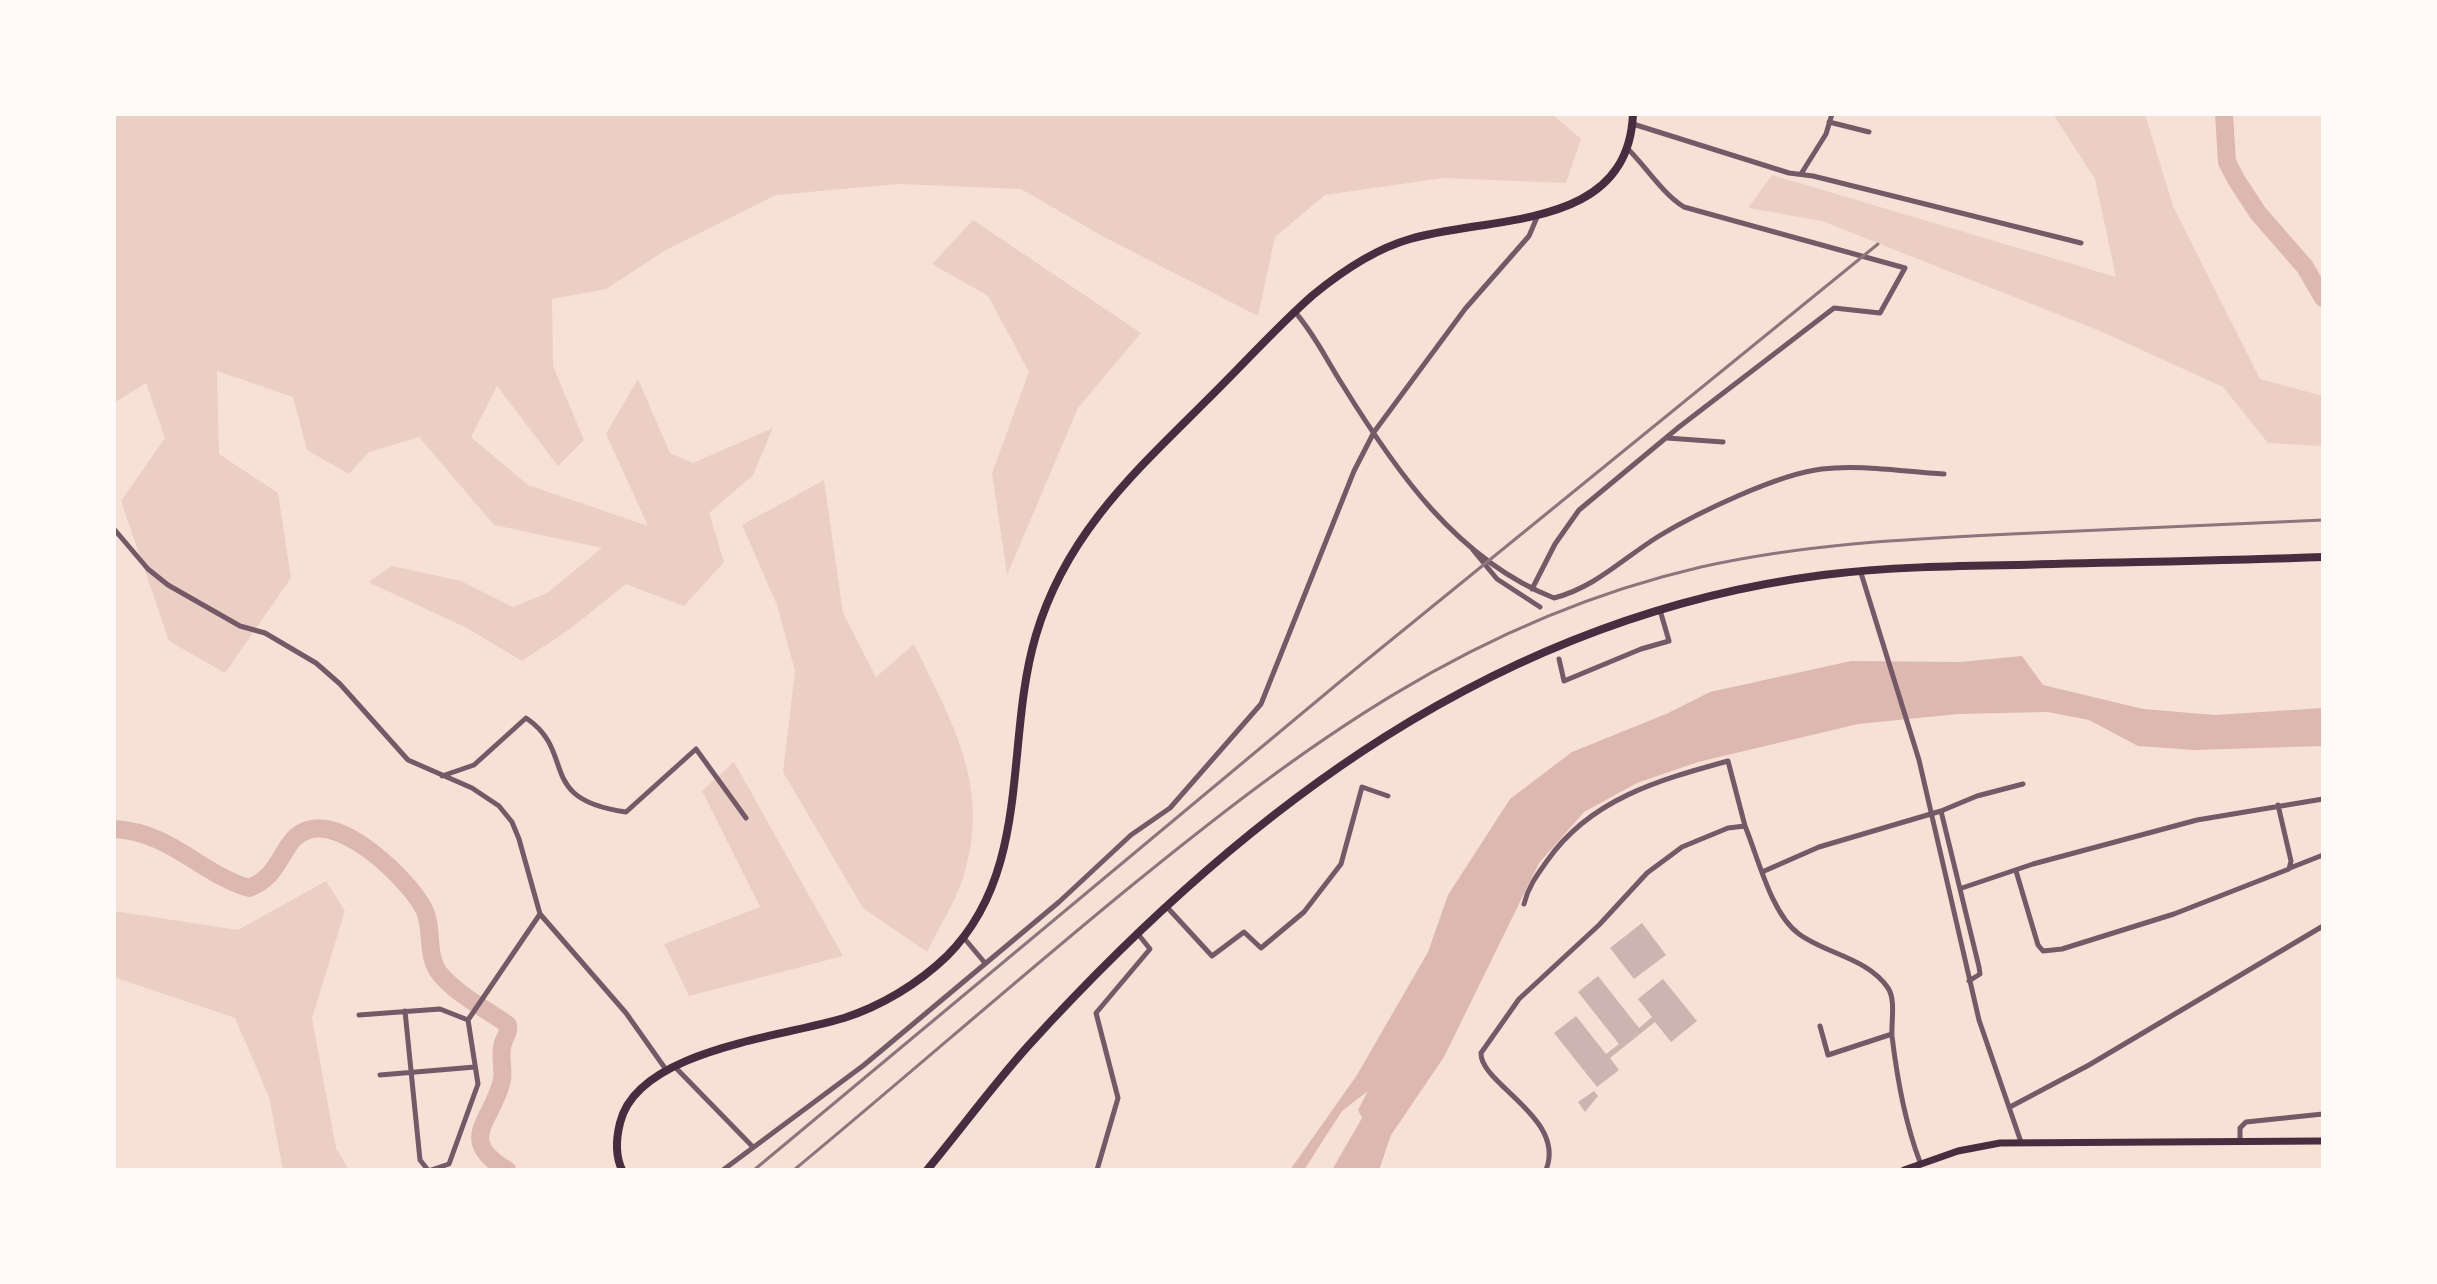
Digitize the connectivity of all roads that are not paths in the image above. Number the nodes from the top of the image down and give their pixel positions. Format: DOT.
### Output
graph roads {
  1 [pos="1633,114"];
  2 [pos="1832,114"];
  3 [pos="1829,122"];
  4 [pos="1633,124"];
  5 [pos="1869,132"];
  6 [pos="1628,149"];
  7 [pos="1801,174"];
  8 [pos="1538,215"];
  9 [pos="2081,243"];
  10 [pos="1295,312"];
  11 [pos="1374,432"];
  12 [pos="1666,437"];
  13 [pos="1723,442"];
  14 [pos="1944,474"];
  15 [pos="114,529"];
  16 [pos="1470,546"];
  17 [pos="2323,557"];
  18 [pos="1861,573"];
  19 [pos="1532,589"];
  20 [pos="1540,607"];
  21 [pos="1660,609"];
  22 [pos="1559,659"];
  23 [pos="442,776"];
  24 [pos="2023,784"];
  25 [pos="1388,796"];
  26 [pos="2323,799"];
  27 [pos="2278,805"];
  28 [pos="1941,811"];
  29 [pos="746,818"];
  30 [pos="1745,826"];
  31 [pos="2323,855"];
  32 [pos="2289,869"];
  33 [pos="2016,871"];
  34 [pos="1762,872"];
  35 [pos="1962,888"];
  36 [pos="1524,904"];
  37 [pos="1166,905"];
  38 [pos="540,914"];
  39 [pos="2323,926"];
  40 [pos="1138,934"];
  41 [pos="964,938"];
  42 [pos="985,963"];
  43 [pos="1969,981"];
  44 [pos="405,1011"];
  45 [pos="359,1015"];
  46 [pos="468,1019"];
  47 [pos="1820,1026"];
  48 [pos="1892,1034"];
  49 [pos="475,1067"];
  50 [pos="671,1069"];
  51 [pos="412,1072"];
  52 [pos="380,1075"];
  53 [pos="2010,1107"];
  54 [pos="2323,1114"];
  55 [pos="2323,1141"];
  56 [pos="2021,1142"];
  57 [pos="2240,1142"];
  58 [pos="752,1146"];
  59 [pos="1920,1162"];
  60 [pos="429,1170"];
  61 [pos="622,1170"];
  62 [pos="723,1170"];
  63 [pos="927,1170"];
  64 [pos="1097,1170"];
  65 [pos="1546,1170"];
  66 [pos="1904,1170"];
  1 -- 4 [label="main road"];
  2 -- 3 [label="street"];
  3 -- 5 [label="street"];
  3 -- 7 [label="street"];
  4 -- 6 [label="main road"];
  4 -- 7 [label="street"];
  6 -- 8 [label="main road"];
  6 -- 12 [label="street"];
  7 -- 9 [label="street"];
  8 -- 10 [label="main road"];
  8 -- 11 [label="street"];
  10 -- 11 [label="street"];
  10 -- 41 [label="main road"];
  11 -- 16 [label="street"];
  11 -- 42 [label="street"];
  12 -- 13 [label="street"];
  12 -- 19 [label="street"];
  14 -- 19 [label="street"];
  15 -- 23 [label="street"];
  16 -- 19 [label="street"];
  16 -- 20 [label="street"];
  17 -- 18 [label="main road"];
  18 -- 21 [label="main road"];
  18 -- 43 [label="street"];
  21 -- 22 [label="street"];
  21 -- 37 [label="main road"];
  23 -- 29 [label="street"];
  23 -- 38 [label="street"];
  24 -- 28 [label="street"];
  25 -- 37 [label="street"];
  26 -- 27 [label="street"];
  27 -- 32 [label="street"];
  27 -- 33 [label="street"];
  28 -- 34 [label="street"];
  28 -- 35 [label="street"];
  30 -- 34 [label="street"];
  30 -- 36 [label="street"];
  30 -- 65 [label="street"];
  31 -- 32 [label="street"];
  32 -- 33 [label="street"];
  33 -- 35 [label="street"];
  34 -- 48 [label="street"];
  35 -- 43 [label="street"];
  37 -- 40 [label="main road"];
  38 -- 46 [label="street"];
  38 -- 50 [label="street"];
  39 -- 53 [label="street"];
  40 -- 63 [label="main road"];
  40 -- 64 [label="street"];
  41 -- 42 [label="street"];
  41 -- 50 [label="main road"];
  42 -- 58 [label="street"];
  43 -- 53 [label="street"];
  44 -- 45 [label="street"];
  44 -- 46 [label="street"];
  44 -- 51 [label="street"];
  46 -- 49 [label="street"];
  47 -- 48 [label="street"];
  48 -- 59 [label="street"];
  49 -- 51 [label="street"];
  49 -- 60 [label="street"];
  50 -- 58 [label="street"];
  50 -- 61 [label="main road"];
  51 -- 52 [label="street"];
  51 -- 60 [label="street"];
  53 -- 56 [label="street"];
  54 -- 57 [label="street"];
  55 -- 57 [label="main road"];
  56 -- 57 [label="main road"];
  56 -- 59 [label="main road"];
  58 -- 62 [label="street"];
  59 -- 66 [label="main road"];
}
